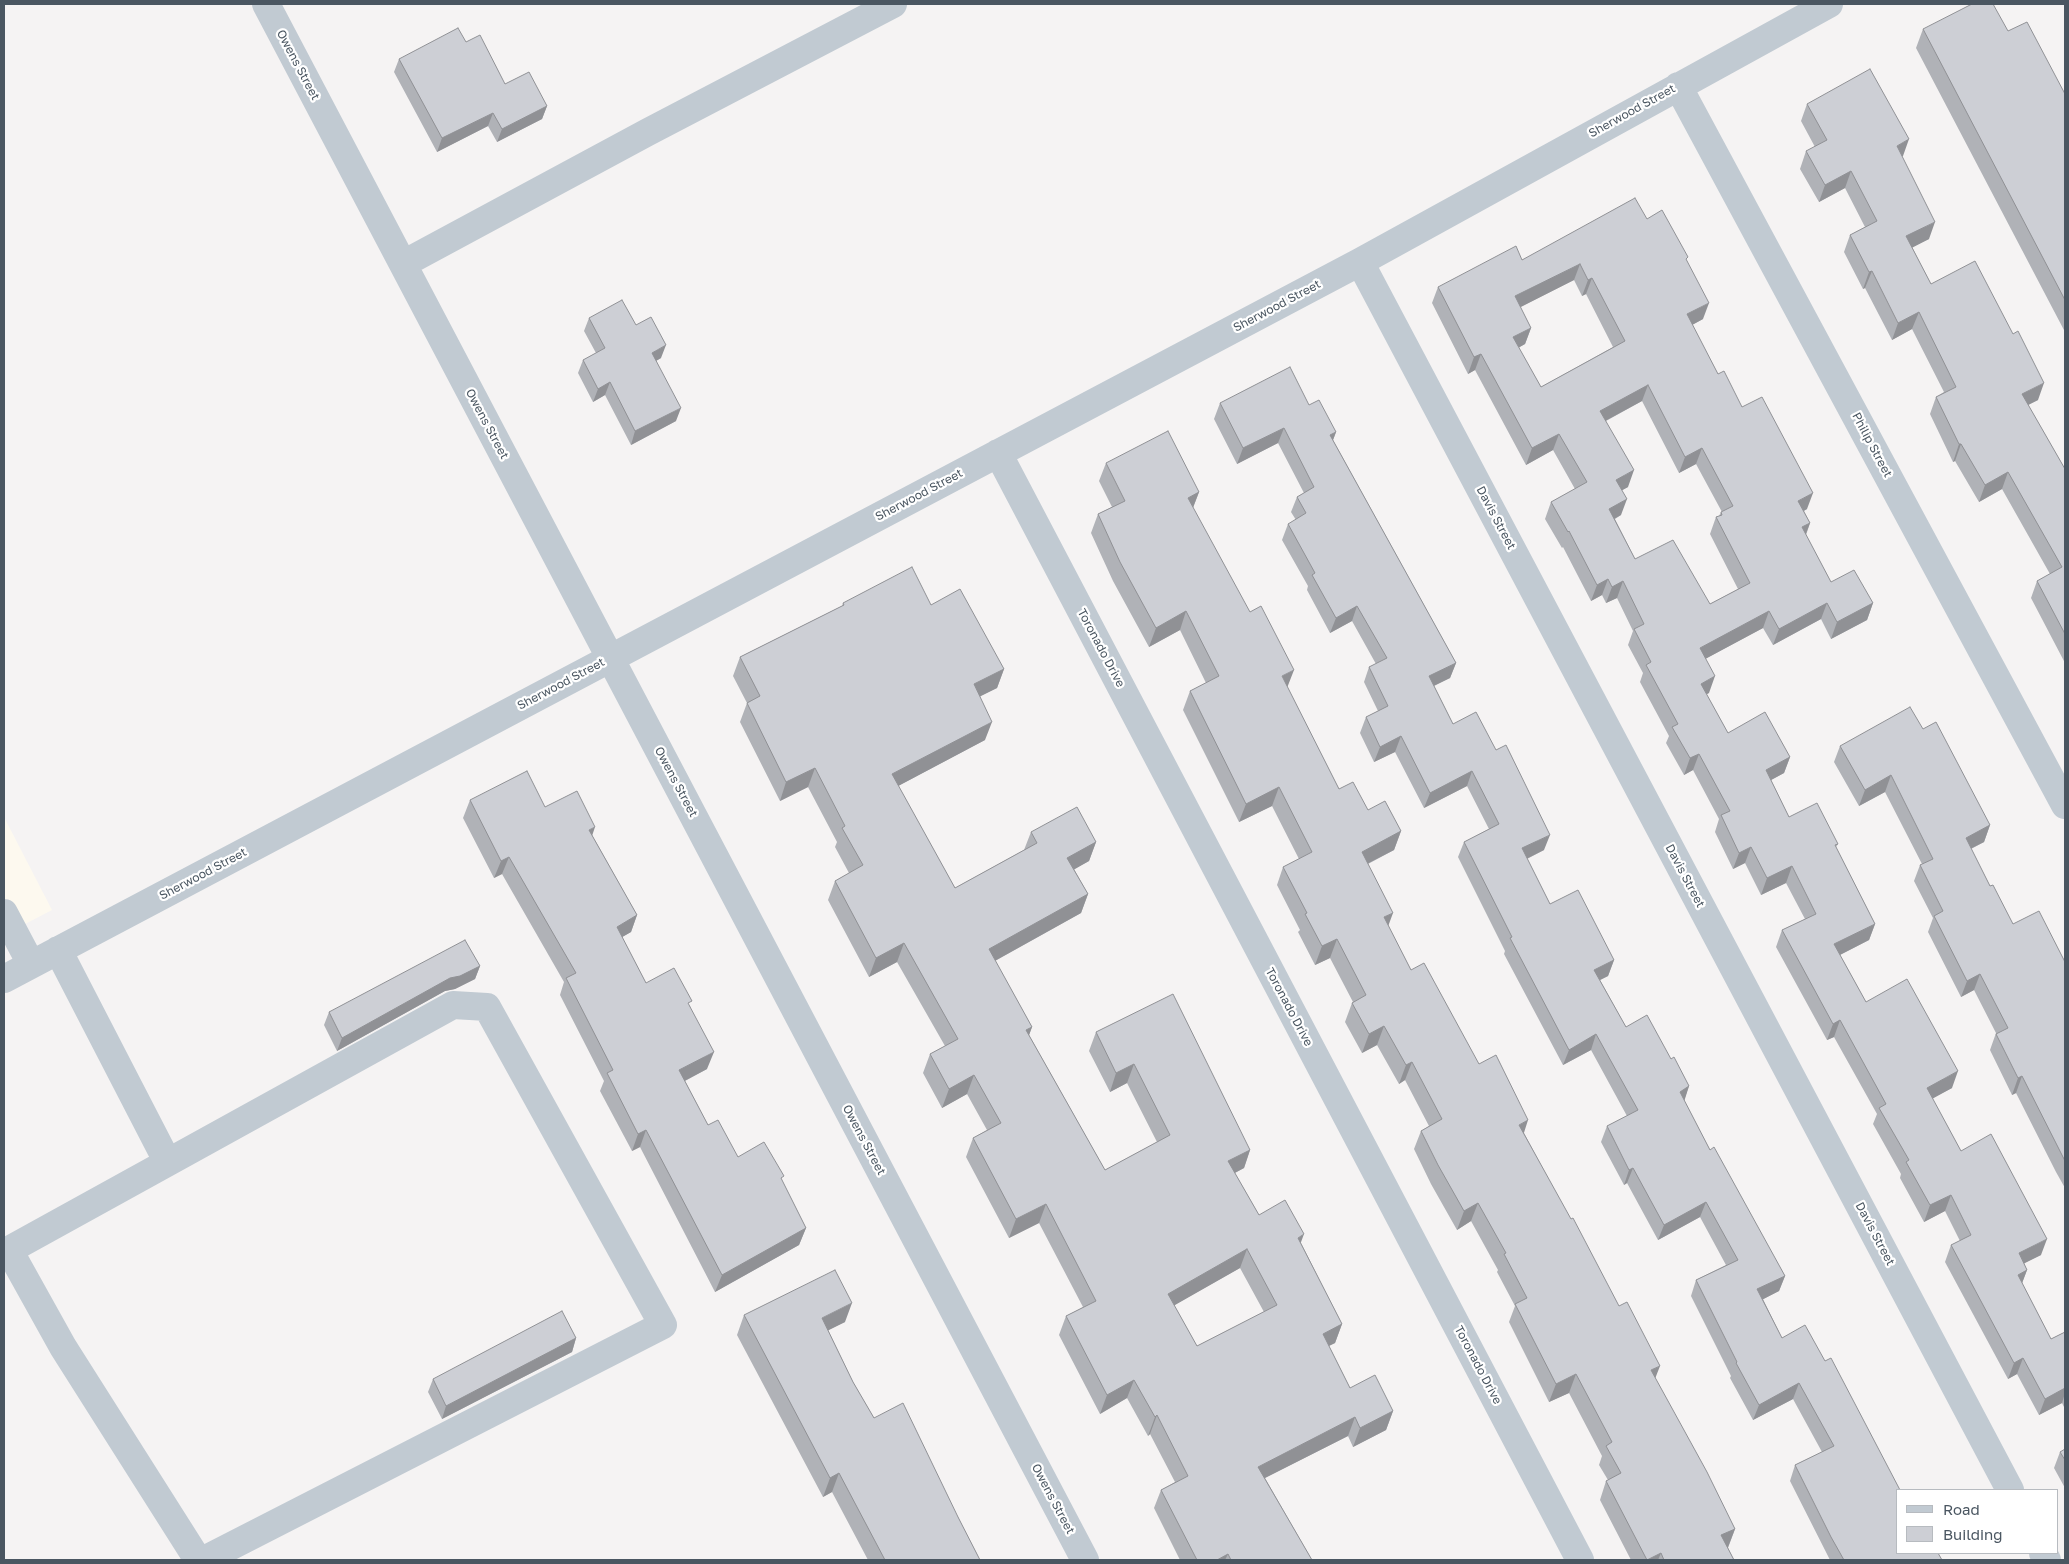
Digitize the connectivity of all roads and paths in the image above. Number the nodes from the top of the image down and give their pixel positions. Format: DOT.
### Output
graph roads {
  1 [pos="266,4"];
  2 [pos="894,4"];
  3 [pos="1830,4"];
  4 [pos="1678,86"];
  5 [pos="1360,262"];
  6 [pos="403,264"];
  7 [pos="998,453"];
  8 [pos="610,658"];
  9 [pos="2065,805"];
  10 [pos="4,913"];
  11 [pos="58,950"];
  12 [pos="31,964"];
  13 [pos="4,979"];
  14 [pos="167,1161"];
  15 [pos="6,1250"];
  16 [pos="2009,1489"];
  17 [pos="198,1560"];
  18 [pos="204,1560"];
  19 [pos="1085,1560"];
  20 [pos="1580,1560"];
  1 -- 6 [label="street, Owens Street"];
  2 -- 6 [label="street"];
  3 -- 4 [label="street, Sherwood Street"];
  4 -- 5 [label="street, Sherwood Street"];
  4 -- 9 [label="street, Philip Street"];
  5 -- 7 [label="street, Sherwood Street"];
  5 -- 16 [label="street, Davis Street"];
  6 -- 8 [label="street, Owens Street"];
  7 -- 8 [label="street, Sherwood Street"];
  7 -- 20 [label="street, Toronado Drive"];
  8 -- 11 [label="street, Sherwood Street"];
  8 -- 19 [label="street, Owens Street"];
  10 -- 12 [label="street"];
  11 -- 12 [label="street, Sherwood Street"];
  11 -- 14 [label="street"];
  12 -- 13 [label="street, Sherwood Street"];
  14 -- 15 [label="street"];
  14 -- 18 [label="street"];
  15 -- 17 [label="street"];
}
